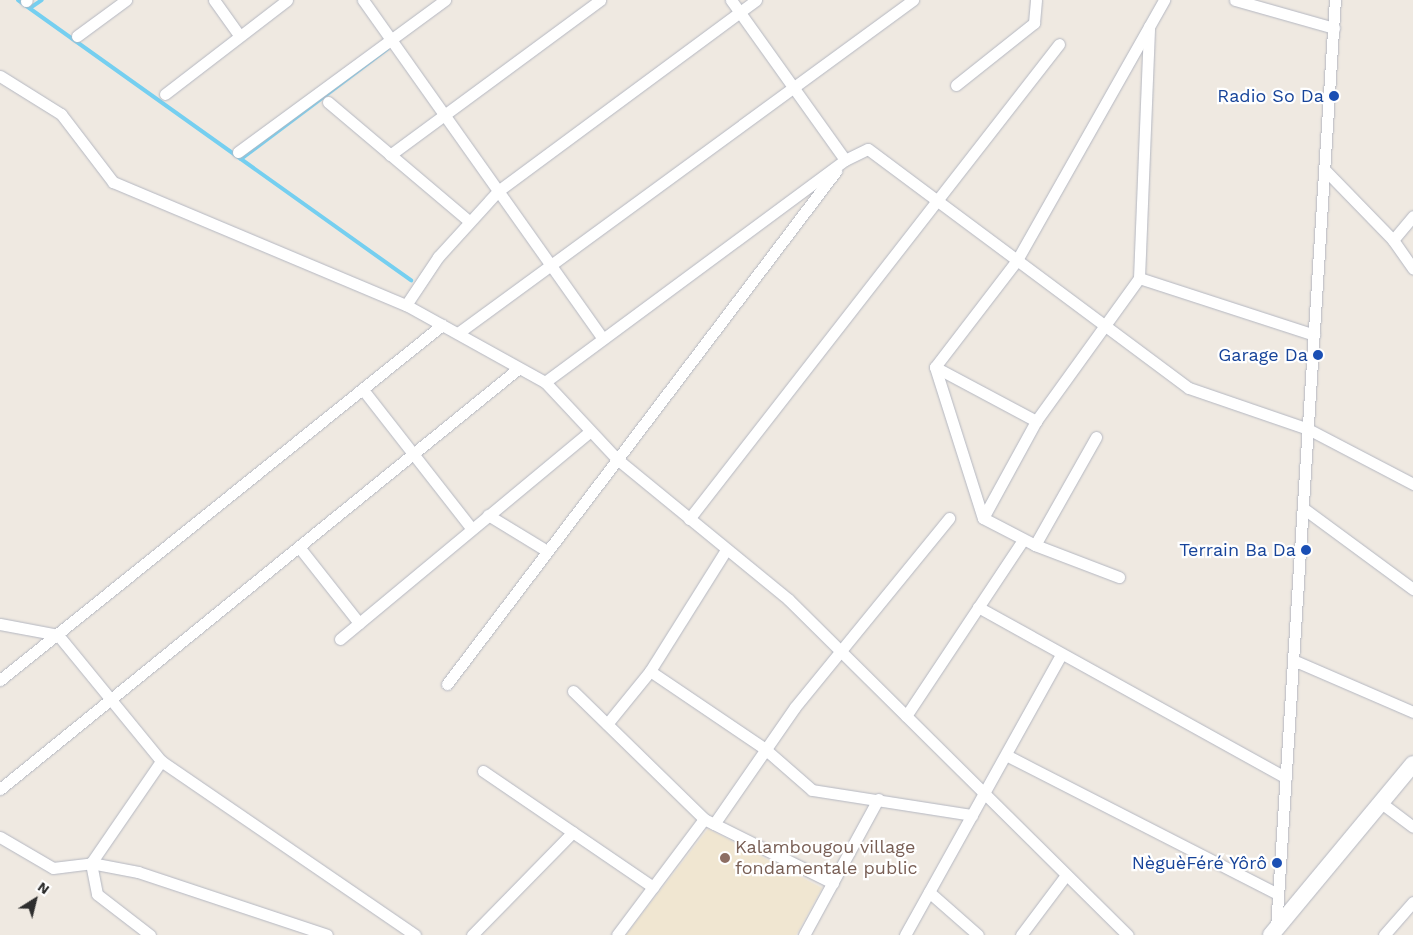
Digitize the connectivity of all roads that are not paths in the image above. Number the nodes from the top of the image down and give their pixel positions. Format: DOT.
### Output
graph roads {
  1 [pos="126,0"];
  2 [pos="214,0"];
  3 [pos="287,0"];
  4 [pos="363,0"];
  5 [pos="445,0"];
  6 [pos="600,0"];
  7 [pos="731,0"];
  8 [pos="756,0"];
  9 [pos="913,0"];
  10 [pos="1036,0"];
  11 [pos="1164,0"];
  12 [pos="1236,0"];
  13 [pos="1335,0"];
  14 [pos="740,12"];
  15 [pos="1149,26"];
  16 [pos="1334,28"];
  17 [pos="239,35"];
  18 [pos="77,36"];
  19 [pos="391,40"];
  20 [pos="1059,44"];
  21 [pos="0,76"];
  22 [pos="956,85"];
  23 [pos="794,88"];
  24 [pos="165,94"];
  25 [pos="328,102"];
  26 [pos="444,115"];
  27 [pos="238,152"];
  28 [pos="390,155"];
  29 [pos="845,160"];
  30 [pos="1325,170"];
  31 [pos="498,191"];
  32 [pos="937,201"];
  33 [pos="1413,216"];
  34 [pos="469,221"];
  35 [pos="1393,240"];
  36 [pos="1017,260"];
  37 [pos="552,266"];
  38 [pos="1413,269"];
  39 [pos="1139,278"];
  40 [pos="406,305"];
  41 [pos="442,325"];
  42 [pos="1106,326"];
  43 [pos="458,333"];
  44 [pos="1314,335"];
  45 [pos="604,339"];
  46 [pos="935,367"];
  47 [pos="519,368"];
  48 [pos="545,382"];
  49 [pos="364,391"];
  50 [pos="1036,421"];
  51 [pos="1308,430"];
  52 [pos="589,432"];
  53 [pos="1096,437"];
  54 [pos="414,454"];
  55 [pos="617,459"];
  56 [pos="1412,481"];
  57 [pos="1303,508"];
  58 [pos="488,516"];
  59 [pos="948,518"];
  60 [pos="982,518"];
  61 [pos="689,519"];
  62 [pos="472,529"];
  63 [pos="1024,540"];
  64 [pos="299,546"];
  65 [pos="1035,546"];
  66 [pos="726,550"];
  67 [pos="548,551"];
  68 [pos="1119,576"];
  69 [pos="1413,589"];
  70 [pos="978,608"];
  71 [pos="359,623"];
  72 [pos="0,624"];
  73 [pos="58,634"];
  74 [pos="340,639"];
  75 [pos="839,650"];
  76 [pos="1061,655"];
  77 [pos="1293,660"];
  78 [pos="650,671"];
  79 [pos="0,680"];
  80 [pos="447,684"];
  81 [pos="573,691"];
  82 [pos="110,700"];
  83 [pos="1413,712"];
  84 [pos="906,716"];
  85 [pos="607,724"];
  86 [pos="765,749"];
  87 [pos="1006,755"];
  88 [pos="161,761"];
  89 [pos="1413,764"];
  90 [pos="483,771"];
  91 [pos="1286,778"];
  92 [pos="0,789"];
  93 [pos="984,794"];
  94 [pos="878,799"];
  95 [pos="1380,802"];
  96 [pos="972,815"];
  97 [pos="709,821"];
  98 [pos="1413,827"];
  99 [pos="573,832"];
  100 [pos="0,837"];
  101 [pos="91,863"];
  102 [pos="1066,875"];
  103 [pos="832,883"];
  104 [pos="653,886"];
  105 [pos="929,892"];
  106 [pos="1278,894"];
  107 [pos="1413,902"];
  108 [pos="1273,933"];
  109 [pos="150,935"];
  110 [pos="327,935"];
  111 [pos="415,935"];
  112 [pos="472,935"];
  113 [pos="617,935"];
  114 [pos="804,935"];
  115 [pos="905,935"];
  116 [pos="978,935"];
  117 [pos="1021,935"];
  118 [pos="1128,935"];
  119 [pos="1384,935"];
  1 -- 18 [label="street"];
  2 -- 17 [label="street"];
  3 -- 17 [label="street"];
  4 -- 19 [label="street"];
  5 -- 19 [label="street"];
  6 -- 26 [label="street"];
  7 -- 14 [label="street"];
  8 -- 14 [label="street"];
  9 -- 23 [label="street"];
  10 -- 22 [label="street"];
  11 -- 15 [label="street"];
  12 -- 16 [label="street"];
  13 -- 16 [label="street"];
  14 -- 23 [label="street"];
  14 -- 31 [label="street"];
  15 -- 36 [label="street"];
  15 -- 39 [label="street"];
  16 -- 30 [label="street"];
  17 -- 24 [label="street"];
  19 -- 26 [label="street"];
  19 -- 27 [label="street"];
  20 -- 32 [label="street"];
  21 -- 40 [label="street"];
  23 -- 29 [label="street"];
  23 -- 37 [label="street"];
  25 -- 28 [label="street"];
  26 -- 28 [label="street"];
  26 -- 31 [label="street"];
  28 -- 34 [label="street"];
  29 -- 32 [label="street"];
  29 -- 45 [label="street"];
  29 -- 55 [label="street"];
  30 -- 35 [label="street"];
  30 -- 44 [label="street"];
  31 -- 34 [label="street"];
  31 -- 37 [label="street"];
  32 -- 36 [label="street"];
  32 -- 61 [label="street"];
  33 -- 35 [label="street"];
  34 -- 40 [label="street"];
  35 -- 38 [label="street"];
  36 -- 42 [label="street"];
  36 -- 46 [label="street"];
  37 -- 43 [label="street"];
  37 -- 45 [label="street"];
  39 -- 42 [label="street"];
  39 -- 44 [label="street"];
  40 -- 41 [label="street"];
  41 -- 43 [label="street"];
  41 -- 49 [label="street"];
  42 -- 50 [label="street"];
  42 -- 51 [label="street"];
  43 -- 47 [label="street"];
  44 -- 51 [label="street"];
  45 -- 48 [label="street"];
  46 -- 50 [label="street"];
  46 -- 60 [label="street"];
  47 -- 48 [label="street"];
  47 -- 54 [label="street"];
  48 -- 52 [label="street"];
  49 -- 54 [label="street"];
  49 -- 73 [label="street"];
  50 -- 60 [label="street"];
  51 -- 56 [label="street"];
  51 -- 57 [label="street"];
  52 -- 55 [label="street"];
  52 -- 58 [label="street"];
  53 -- 65 [label="street"];
  54 -- 62 [label="street"];
  54 -- 64 [label="street"];
  55 -- 61 [label="street"];
  55 -- 67 [label="street"];
  57 -- 69 [label="street"];
  57 -- 77 [label="street"];
  58 -- 62 [label="street"];
  58 -- 67 [label="street"];
  59 -- 75 [label="street"];
  60 -- 63 [label="street"];
  61 -- 66 [label="street"];
  62 -- 71 [label="street"];
  63 -- 65 [label="street"];
  63 -- 70 [label="street"];
  64 -- 71 [label="street"];
  64 -- 82 [label="street"];
  65 -- 68 [label="street"];
  66 -- 75 [label="street"];
  66 -- 78 [label="street"];
  67 -- 80 [label="street"];
  70 -- 76 [label="street"];
  70 -- 84 [label="street"];
  71 -- 74 [label="street"];
  72 -- 73 [label="street"];
  73 -- 79 [label="street"];
  73 -- 82 [label="street"];
  75 -- 84 [label="street"];
  75 -- 86 [label="street"];
  76 -- 87 [label="street"];
  76 -- 91 [label="street"];
  77 -- 83 [label="street"];
  77 -- 91 [label="street"];
  78 -- 85 [label="street"];
  78 -- 86 [label="street"];
  81 -- 85 [label="street"];
  82 -- 88 [label="street"];
  82 -- 92 [label="street"];
  84 -- 93 [label="street"];
  85 -- 97 [label="street"];
  86 -- 94 [label="street"];
  86 -- 97 [label="street"];
  87 -- 93 [label="street"];
  87 -- 106 [label="street"];
  88 -- 101 [label="street"];
  88 -- 111 [label="street"];
  89 -- 95 [label="street"];
  90 -- 99 [label="street"];
  91 -- 106 [label="street"];
  93 -- 96 [label="street"];
  93 -- 102 [label="street"];
  94 -- 96 [label="street"];
  94 -- 103 [label="street"];
  95 -- 98 [label="street"];
  95 -- 108 [label="street"];
  96 -- 105 [label="street"];
  97 -- 103 [label="street"];
  97 -- 104 [label="street"];
  99 -- 104 [label="street"];
  99 -- 112 [label="street"];
  100 -- 101 [label="street"];
  101 -- 109 [label="street"];
  101 -- 110 [label="street"];
  102 -- 117 [label="street"];
  102 -- 118 [label="street"];
  103 -- 114 [label="street"];
  104 -- 113 [label="street"];
  105 -- 115 [label="street"];
  105 -- 116 [label="street"];
  106 -- 108 [label="street"];
  107 -- 119 [label="street"];
}
